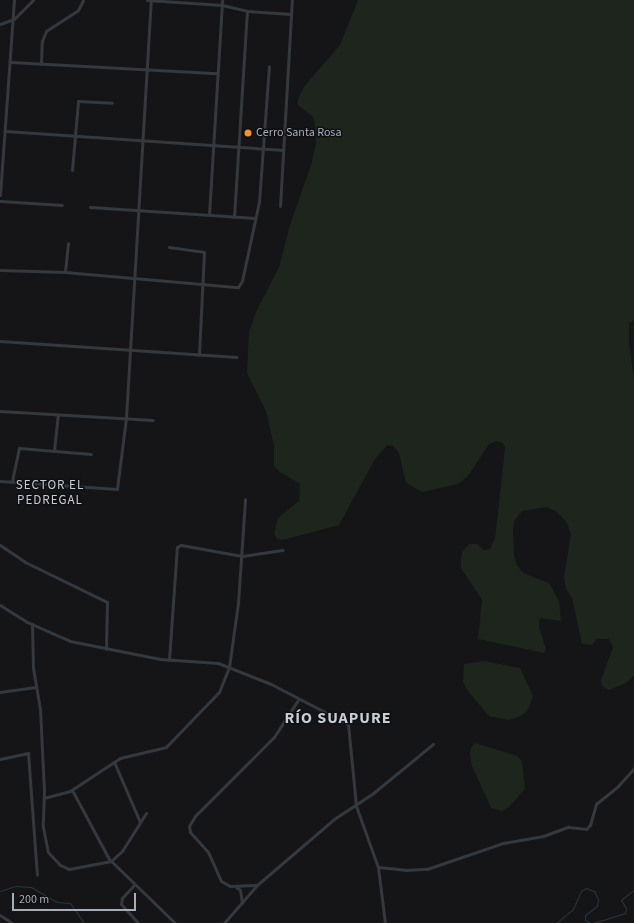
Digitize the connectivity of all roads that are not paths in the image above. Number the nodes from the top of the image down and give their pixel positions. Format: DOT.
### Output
graph roads {
  1 [pos="14,0"];
  2 [pos="33,0"];
  3 [pos="83,0"];
  4 [pos="147,0"];
  5 [pos="151,0"];
  6 [pos="222,0"];
  7 [pos="292,0"];
  8 [pos="222,5"];
  9 [pos="247,11"];
  10 [pos="291,14"];
  11 [pos="14,19"];
  12 [pos="0,24"];
  13 [pos="11,62"];
  14 [pos="41,64"];
  15 [pos="269,66"];
  16 [pos="148,68"];
  17 [pos="218,73"];
  18 [pos="112,103"];
  19 [pos="5,131"];
  20 [pos="76,135"];
  21 [pos="142,141"];
  22 [pos="213,145"];
  23 [pos="238,147"];
  24 [pos="263,148"];
  25 [pos="283,150"];
  26 [pos="72,170"];
  27 [pos="0,195"];
  28 [pos="0,201"];
  29 [pos="62,205"];
  30 [pos="280,206"];
  31 [pos="90,207"];
  32 [pos="137,210"];
  33 [pos="209,215"];
  34 [pos="234,217"];
  35 [pos="256,218"];
  36 [pos="68,242"];
  37 [pos="169,247"];
  38 [pos="0,270"];
  39 [pos="65,272"];
  40 [pos="133,277"];
  41 [pos="203,286"];
  42 [pos="0,341"];
  43 [pos="130,350"];
  44 [pos="199,355"];
  45 [pos="236,357"];
  46 [pos="0,411"];
  47 [pos="58,415"];
  48 [pos="126,418"];
  49 [pos="153,420"];
  50 [pos="54,451"];
  51 [pos="91,454"];
  52 [pos="0,481"];
  53 [pos="12,482"];
  54 [pos="245,499"];
  55 [pos="0,545"];
  56 [pos="283,550"];
  57 [pos="242,556"];
  58 [pos="0,605"];
  59 [pos="32,624"];
  60 [pos="106,650"];
  61 [pos="169,660"];
  62 [pos="229,667"];
  63 [pos="36,686"];
  64 [pos="0,692"];
  65 [pos="298,700"];
  66 [pos="433,744"];
  67 [pos="0,759"];
  68 [pos="114,762"];
  69 [pos="634,768"];
  70 [pos="72,790"];
  71 [pos="44,798"];
  72 [pos="355,803"];
  73 [pos="146,813"];
  74 [pos="140,822"];
  75 [pos="111,861"];
  76 [pos="378,867"];
  77 [pos="37,875"];
  78 [pos="134,885"];
  79 [pos="257,885"];
  80 [pos="234,886"];
  81 [pos="242,903"];
  82 [pos="0,915"];
  83 [pos="12,923"];
  84 [pos="138,923"];
  85 [pos="175,923"];
  86 [pos="224,923"];
  87 [pos="385,923"];
  1 -- 11 [label="street"];
  2 -- 11 [label="street"];
  3 -- 14 [label="street"];
  4 -- 5 [label="street"];
  5 -- 8 [label="street"];
  5 -- 16 [label="street"];
  6 -- 8 [label="street"];
  7 -- 10 [label="street"];
  8 -- 9 [label="street"];
  8 -- 17 [label="street"];
  9 -- 10 [label="street"];
  9 -- 23 [label="street"];
  10 -- 25 [label="street"];
  11 -- 12 [label="street"];
  11 -- 13 [label="street"];
  13 -- 14 [label="street"];
  13 -- 19 [label="street"];
  14 -- 16 [label="street"];
  15 -- 24 [label="street"];
  16 -- 17 [label="street"];
  16 -- 21 [label="street"];
  17 -- 22 [label="street"];
  18 -- 20 [label="street"];
  19 -- 20 [label="street"];
  19 -- 27 [label="street"];
  20 -- 21 [label="street"];
  20 -- 26 [label="street"];
  21 -- 22 [label="street"];
  21 -- 32 [label="street"];
  22 -- 23 [label="street"];
  22 -- 33 [label="street"];
  23 -- 24 [label="street"];
  23 -- 34 [label="street"];
  24 -- 25 [label="street"];
  24 -- 35 [label="street"];
  25 -- 30 [label="street"];
  28 -- 29 [label="street"];
  31 -- 32 [label="street"];
  32 -- 33 [label="street"];
  32 -- 40 [label="street"];
  33 -- 34 [label="street"];
  34 -- 35 [label="street"];
  35 -- 41 [label="street"];
  36 -- 39 [label="street"];
  37 -- 41 [label="street"];
  38 -- 39 [label="street"];
  39 -- 40 [label="street"];
  40 -- 41 [label="street"];
  40 -- 43 [label="street"];
  41 -- 44 [label="street"];
  42 -- 43 [label="street"];
  43 -- 44 [label="street"];
  43 -- 48 [label="street"];
  44 -- 45 [label="street"];
  46 -- 47 [label="street"];
  47 -- 48 [label="street"];
  47 -- 50 [label="street"];
  48 -- 49 [label="street"];
  48 -- 53 [label="street"];
  50 -- 51 [label="street"];
  50 -- 53 [label="street"];
  52 -- 53 [label="street"];
  54 -- 57 [label="street"];
  55 -- 60 [label="street"];
  56 -- 57 [label="street"];
  57 -- 61 [label="street"];
  57 -- 62 [label="street"];
  58 -- 59 [label="street"];
  59 -- 60 [label="street"];
  59 -- 63 [label="street"];
  60 -- 61 [label="street"];
  61 -- 62 [label="street"];
  62 -- 65 [label="street"];
  62 -- 68 [label="street"];
  63 -- 64 [label="street"];
  63 -- 71 [label="street"];
  65 -- 72 [label="street"];
  65 -- 80 [label="street"];
  66 -- 72 [label="street"];
  67 -- 77 [label="street"];
  68 -- 70 [label="street"];
  68 -- 74 [label="street"];
  69 -- 76 [label="street"];
  70 -- 71 [label="street"];
  70 -- 75 [label="street"];
  71 -- 75 [label="street"];
  72 -- 76 [label="street"];
  72 -- 79 [label="street"];
  73 -- 74 [label="street"];
  74 -- 75 [label="street"];
  75 -- 78 [label="street"];
  76 -- 87 [label="street"];
  78 -- 84 [label="street"];
  78 -- 85 [label="street"];
  79 -- 80 [label="street"];
  79 -- 81 [label="street"];
  80 -- 81 [label="street"];
  81 -- 86 [label="street"];
  82 -- 83 [label="street"];
}
